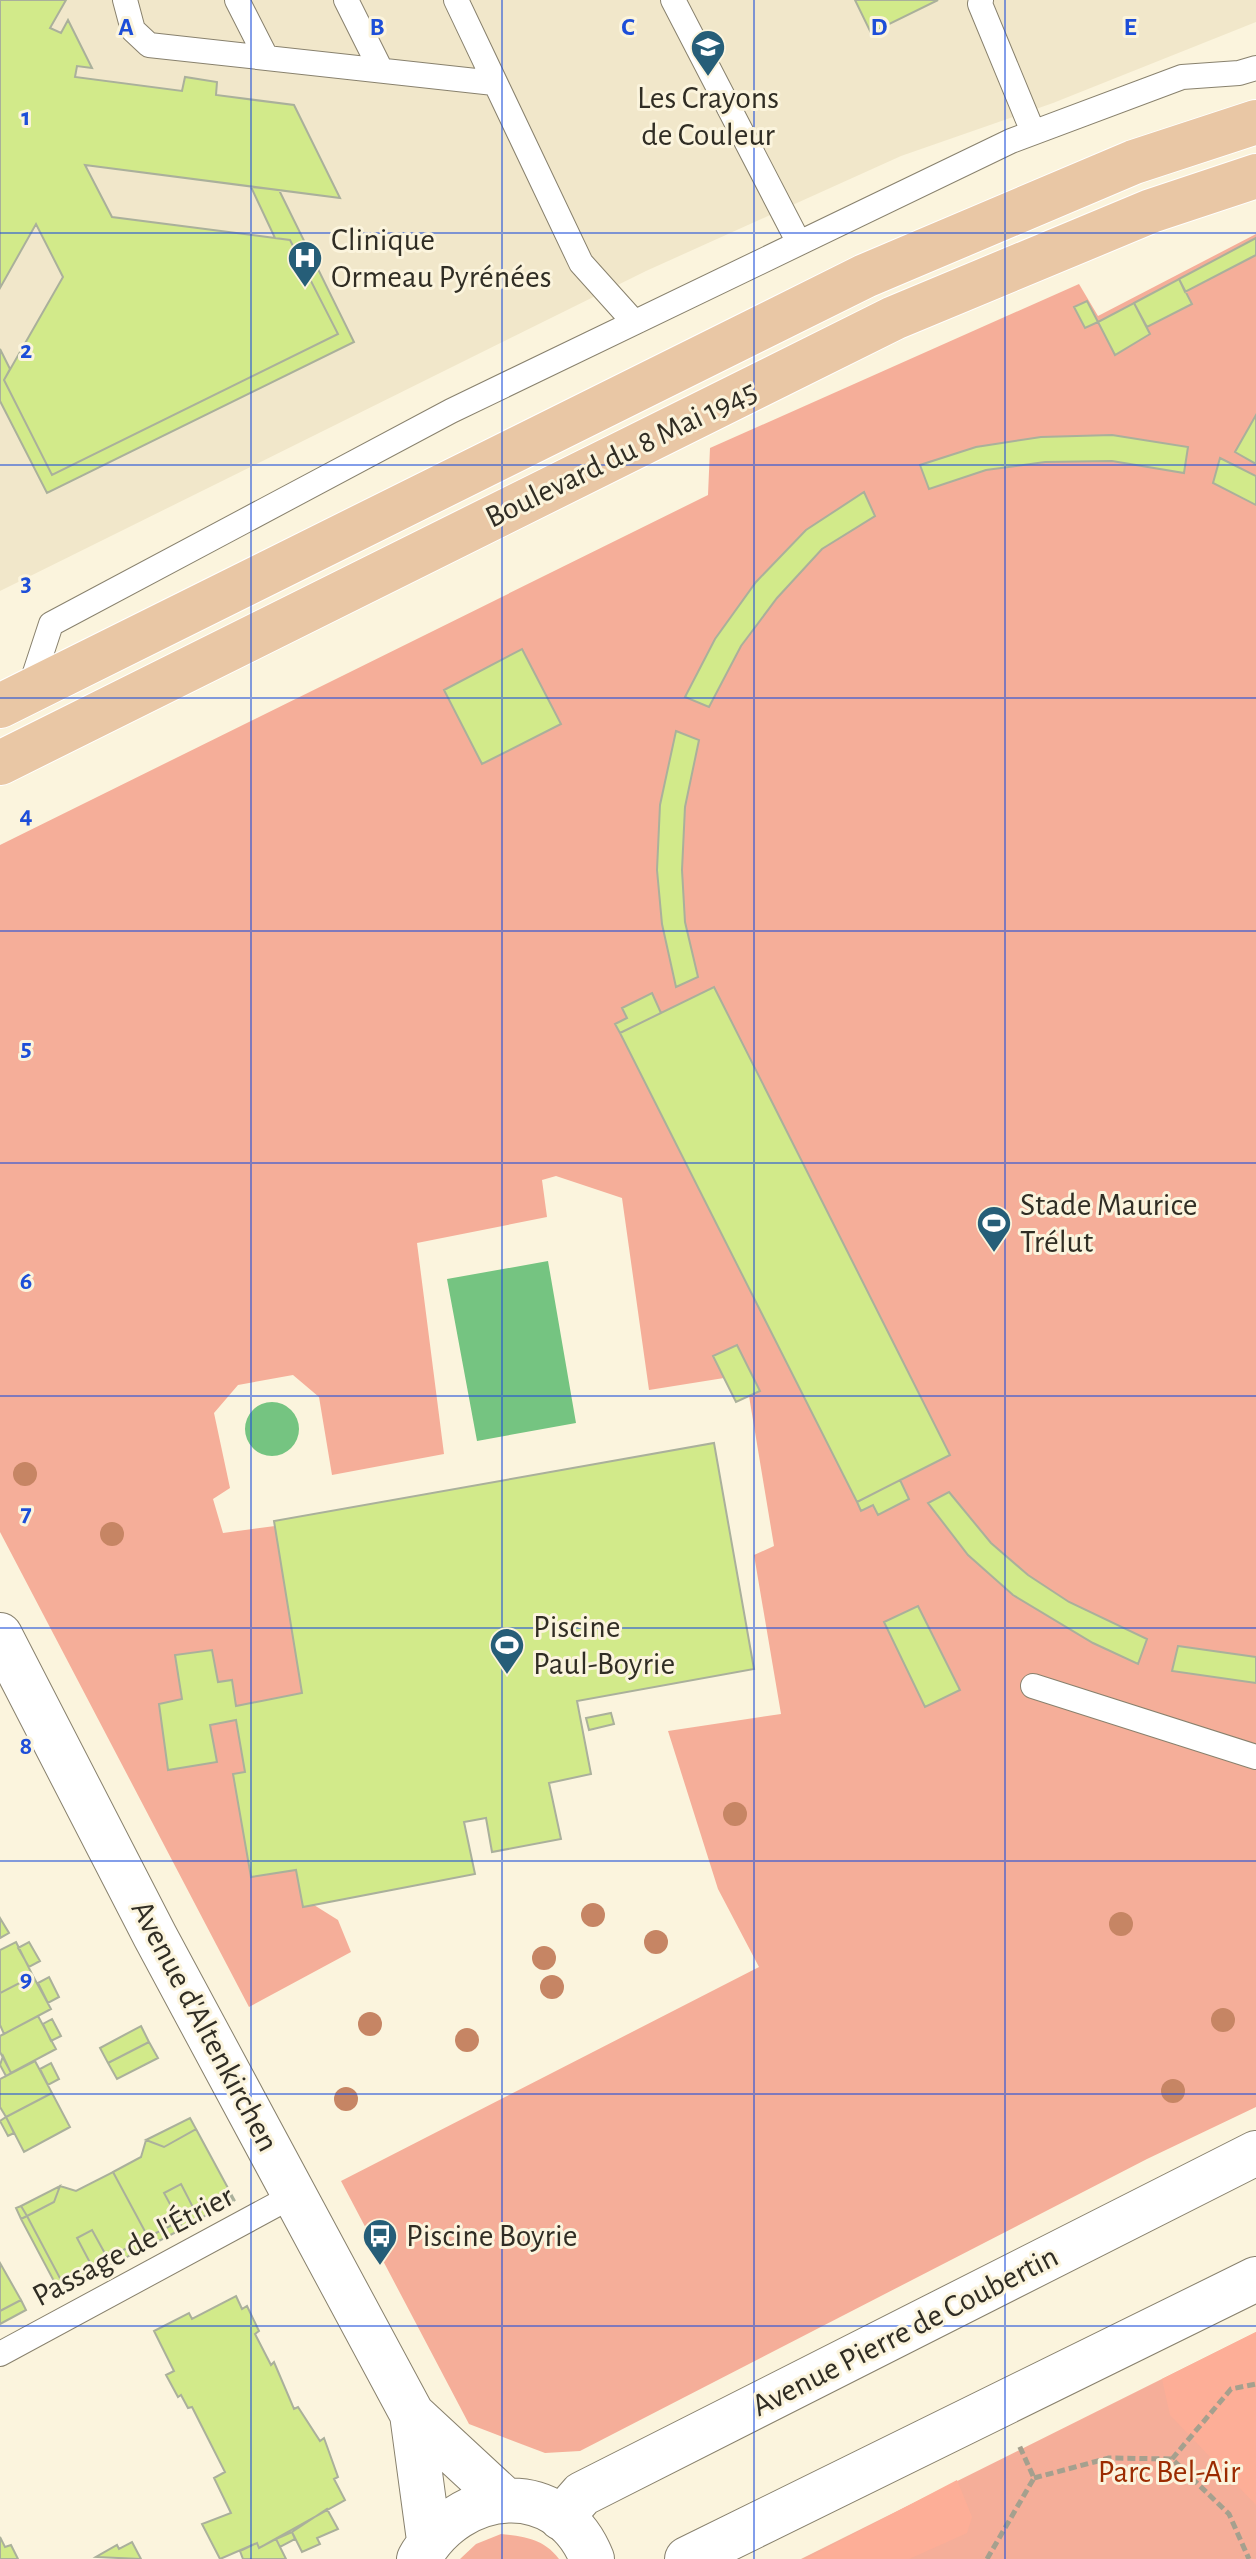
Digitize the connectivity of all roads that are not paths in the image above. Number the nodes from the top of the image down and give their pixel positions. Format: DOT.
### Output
graph roads {
  1 [pos="125,0"];
  2 [pos="237,0"];
  3 [pos="346,0"];
  4 [pos="456,0"];
  5 [pos="673,0"];
  6 [pos="981,0"];
  7 [pos="266,57"];
  8 [pos="1256,68"];
  9 [pos="381,70"];
  10 [pos="494,83"];
  11 [pos="1256,122"];
  12 [pos="1033,132"];
  13 [pos="1256,176"];
  14 [pos="799,243"];
  15 [pos="634,322"];
  16 [pos="15,698"];
  17 [pos="0,763"];
  18 [pos="0,1635"];
  19 [pos="1033,1686"];
  20 [pos="1256,1757"];
  21 [pos="1256,2153"];
  22 [pos="296,2194"];
  23 [pos="1256,2279"];
  24 [pos="0,2354"];
  25 [pos="412,2414"];
  26 [pos="505,2500"];
  27 [pos="561,2518"];
  28 [pos="424,2549"];
  29 [pos="592,2559"];
  30 [pos="687,2559"];
  1 -- 7 [label="lane"];
  2 -- 7 [label="lane"];
  3 -- 9 [label="lane"];
  4 -- 10 [label="lane"];
  5 -- 14 [label="lane"];
  6 -- 12 [label="lane"];
  7 -- 9 [label="lane"];
  8 -- 12 [label="lane"];
  9 -- 10 [label="lane"];
  10 -- 15 [label="lane"];
  11 -- 16 [label="main road, Boulevard du 8 Mai 1945"];
  12 -- 14 [label="lane"];
  13 -- 17 [label="main road, Boulevard du 8 Mai 1945"];
  14 -- 15 [label="lane"];
  15 -- 16 [label="lane"];
  18 -- 22 [label="street, Avenue d'Altenkirchen"];
  19 -- 20 [label="lane"];
  21 -- 27 [label="street, Avenue Pierre de Coubertin"];
  22 -- 24 [label="lane, Passage de l'Étrier"];
  22 -- 25 [label="street, Avenue d'Altenkirchen"];
  23 -- 30 [label="street"];
  25 -- 26 [label="street, Avenue d'Altenkirchen"];
  25 -- 28 [label="street, Avenue d'Altenkirchen"];
  26 -- 27 [label="street"];
  26 -- 28 [label="street"];
  27 -- 29 [label="street"];
}
